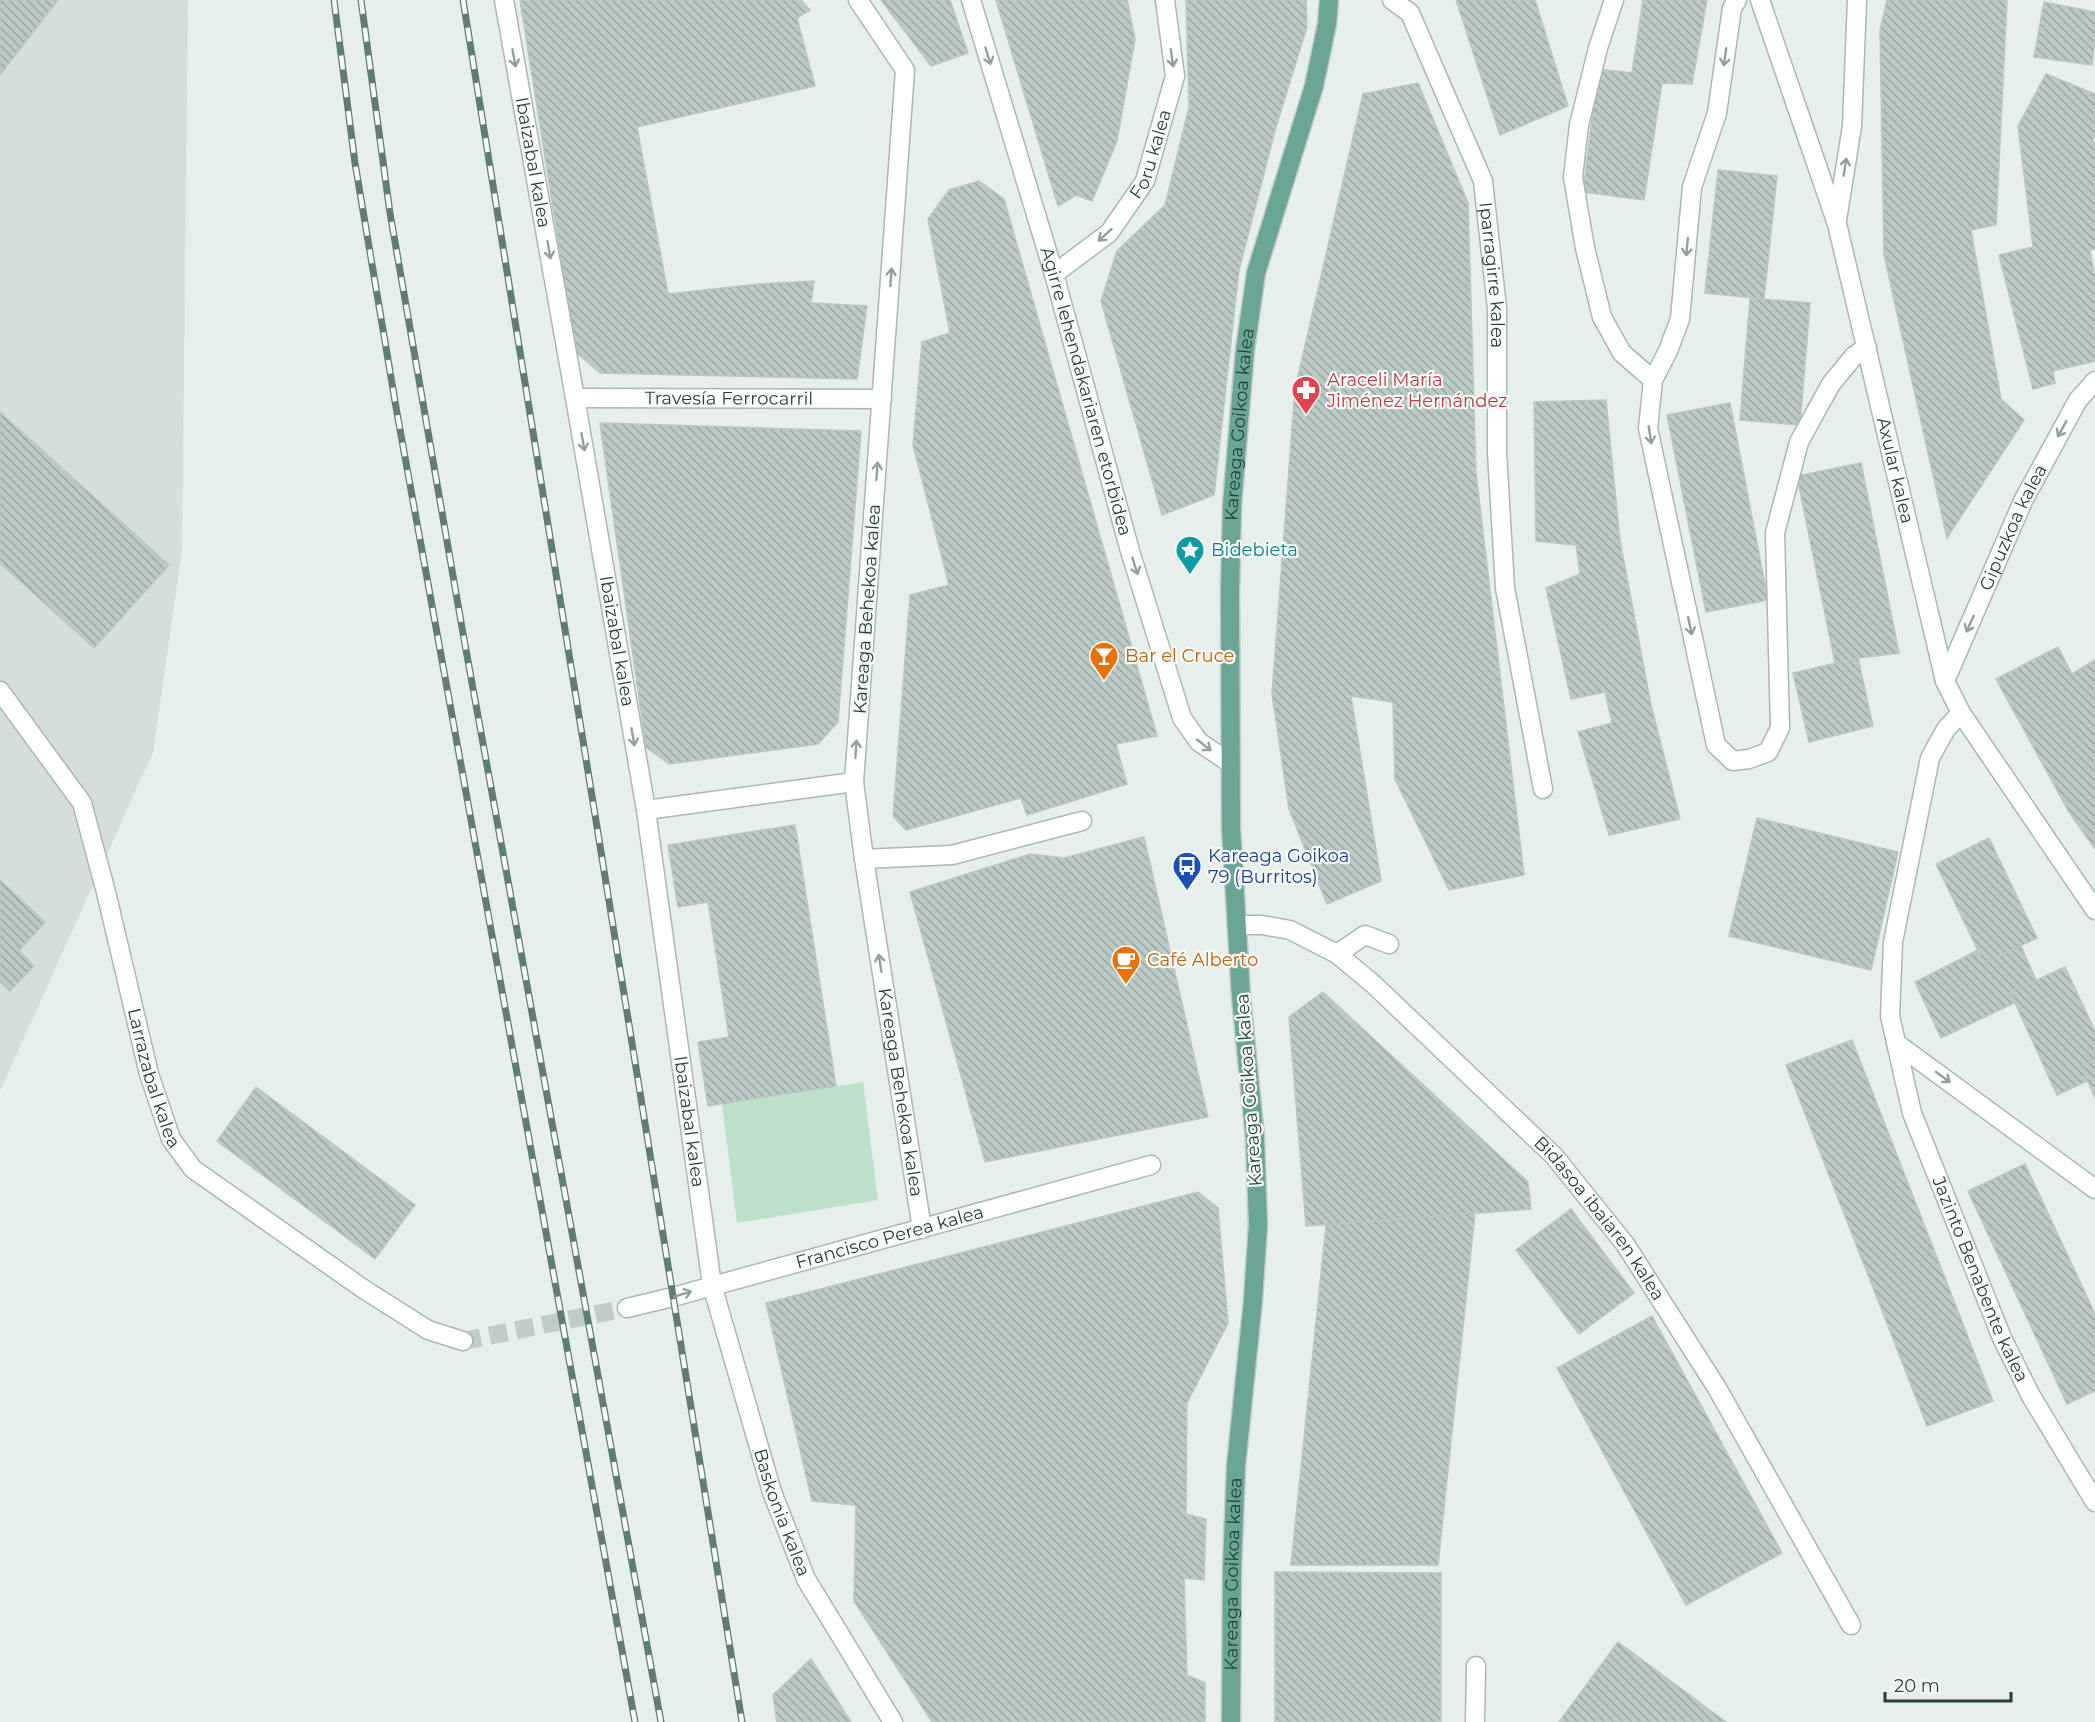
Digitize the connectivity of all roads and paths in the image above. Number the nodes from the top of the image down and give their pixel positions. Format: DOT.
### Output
graph roads {
  1 [pos="504,0"];
  2 [pos="858,0"];
  3 [pos="970,0"];
  4 [pos="1165,0"];
  5 [pos="1329,0"];
  6 [pos="1392,0"];
  7 [pos="1614,0"];
  8 [pos="1737,0"];
  9 [pos="1760,0"];
  10 [pos="1857,0"];
  11 [pos="1837,224"];
  12 [pos="1054,274"];
  13 [pos="1867,347"];
  14 [pos="1653,380"];
  15 [pos="2095,381"];
  16 [pos="575,398"];
  17 [pos="882,399"];
  18 [pos="1945,681"];
  19 [pos="0,691"];
  20 [pos="1961,712"];
  21 [pos="1230,763"];
  22 [pos="854,782"];
  23 [pos="1543,789"];
  24 [pos="646,810"];
  25 [pos="1082,821"];
  26 [pos="864,859"];
  27 [pos="2095,910"];
  28 [pos="1238,925"];
  29 [pos="1389,944"];
  30 [pos="1337,954"];
  31 [pos="1896,1043"];
  32 [pos="1151,1166"];
  33 [pos="2095,1189"];
  34 [pos="922,1229"];
  35 [pos="712,1285"];
  36 [pos="627,1308"];
  37 [pos="463,1341"];
  38 [pos="2095,1502"];
  39 [pos="1851,1625"];
  40 [pos="1476,1666"];
  41 [pos="893,1722"];
  42 [pos="1231,1722"];
  43 [pos="1475,1722"];
  1 -- 16 [label="street, Ibaizabal kalea, one-way"];
  17 -- 2 [label="street, Kareaga Behekoa kalea, one-way"];
  3 -- 12 [label="street, Agirre lehendakariaren etorbidea, one-way"];
  4 -- 12 [label="street, Foru kalea, one-way"];
  5 -- 21 [label="main road, Kareaga Goikoa kalea"];
  6 -- 23 [label="street, Iparragirre kalea"];
  7 -- 14 [label="street"];
  8 -- 14 [label="street, one-way"];
  9 -- 11 [label="street, Axular kalea"];
  11 -- 10 [label="street, one-way"];
  11 -- 13 [label="street, Axular kalea"];
  12 -- 21 [label="street, Agirre lehendakariaren etorbidea, one-way"];
  14 -- 13 [label="street, one-way"];
  13 -- 18 [label="street, Axular kalea"];
  15 -- 18 [label="street, Gipuzkoa kalea, one-way"];
  16 -- 17 [label="street, Travesía Ferrocarril"];
  16 -- 24 [label="street, Ibaizabal kalea, one-way"];
  22 -- 17 [label="street, Kareaga Behekoa kalea, one-way"];
  18 -- 20 [label="street, Axular kalea"];
  19 -- 37 [label="street, Larrazabal kalea"];
  20 -- 27 [label="street, Axular kalea"];
  20 -- 31 [label="street, Jazinto Benabente kalea"];
  21 -- 28 [label="main road, Kareaga Goikoa kalea"];
  22 -- 24 [label="street"];
  22 -- 26 [label="street, Kareaga Behekoa kalea"];
  24 -- 35 [label="street, Ibaizabal kalea"];
  25 -- 26 [label="street"];
  34 -- 26 [label="street, Kareaga Behekoa kalea, one-way"];
  28 -- 30 [label="street, Bidasoa ibaiaren kalea"];
  28 -- 42 [label="main road, Kareaga Goikoa kalea"];
  29 -- 30 [label="street"];
  30 -- 39 [label="street, Bidasoa ibaiaren kalea"];
  31 -- 33 [label="street, one-way"];
  31 -- 38 [label="street, Jazinto Benabente kalea"];
  32 -- 34 [label="street, Francisco Perea kalea"];
  34 -- 35 [label="street, Francisco Perea kalea"];
  36 -- 35 [label="street, Francisco Perea kalea, one-way"];
  35 -- 41 [label="street, Baskonia kalea"];
  40 -- 43 [label="street"];
}
